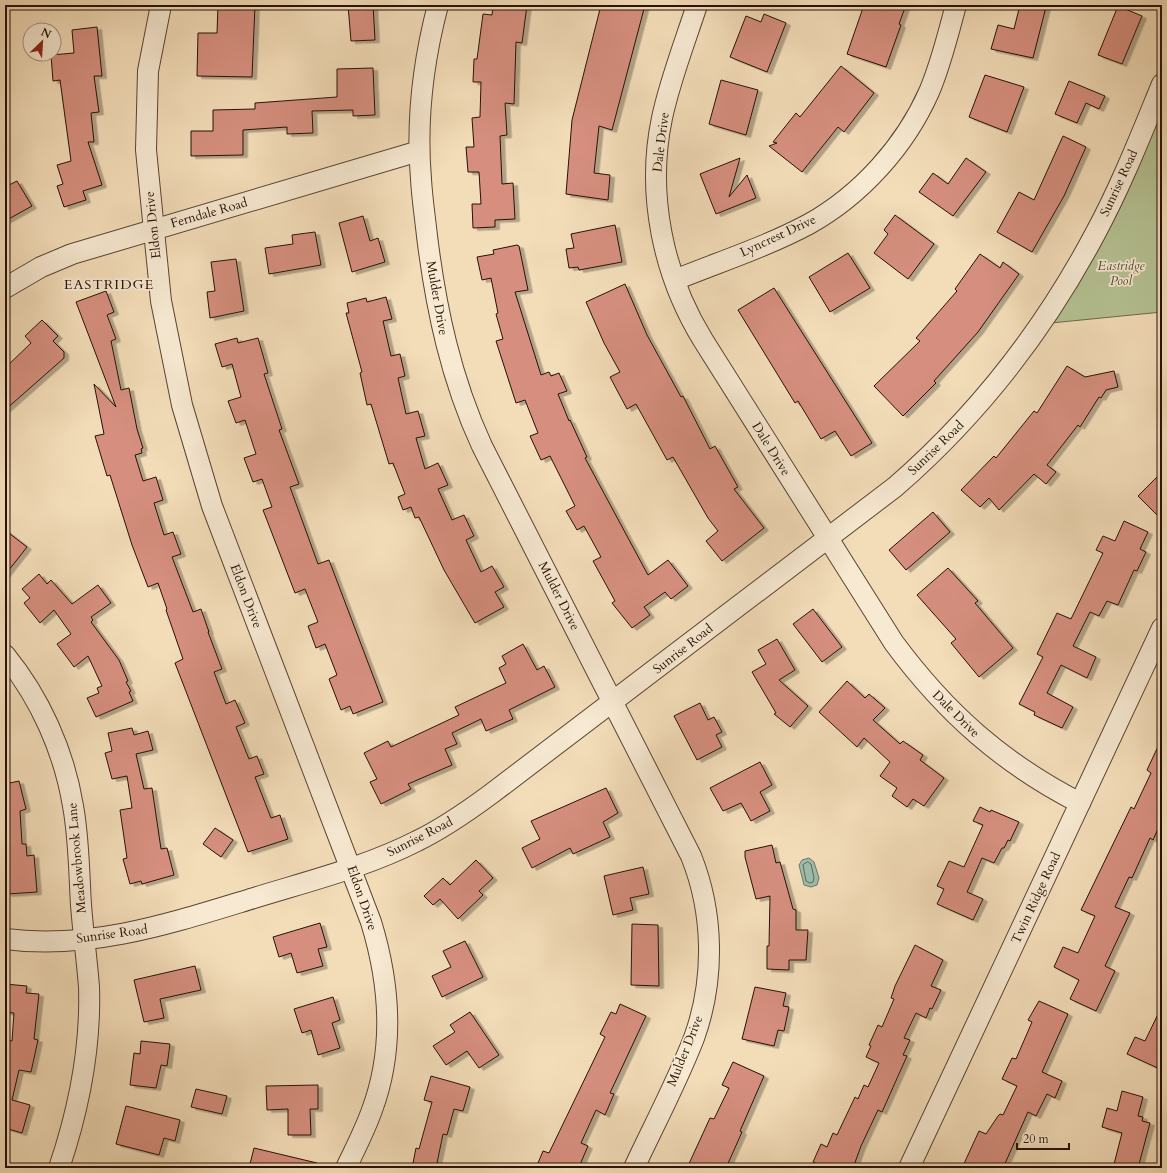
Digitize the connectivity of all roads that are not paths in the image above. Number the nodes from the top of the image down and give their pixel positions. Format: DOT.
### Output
graph roads {
  1 [pos="161,5"];
  2 [pos="438,5"];
  3 [pos="697,5"];
  4 [pos="956,5"];
  5 [pos="1162,84"];
  6 [pos="419,151"];
  7 [pos="153,229"];
  8 [pos="675,280"];
  9 [pos="5,288"];
  10 [pos="828,539"];
  11 [pos="1162,628"];
  12 [pos="5,655"];
  13 [pos="613,702"];
  14 [pos="1080,803"];
  15 [pos="352,868"];
  16 [pos="5,939"];
  17 [pos="84,940"];
  18 [pos="59,1168"];
  19 [pos="346,1168"];
  20 [pos="634,1168"];
  21 [pos="909,1168"];
  1 -- 7 [label="street, Eldon Drive"];
  2 -- 6 [label="street, Mulder Drive"];
  3 -- 8 [label="street, Dale Drive"];
  4 -- 8 [label="street, Lyncrest Drive"];
  5 -- 10 [label="street, Sunrise Road"];
  6 -- 7 [label="street, Ferndale Road"];
  6 -- 13 [label="street, Mulder Drive"];
  7 -- 9 [label="street, Ferndale Road"];
  7 -- 15 [label="street, Eldon Drive"];
  8 -- 10 [label="street, Dale Drive"];
  10 -- 13 [label="street, Sunrise Road"];
  10 -- 14 [label="street, Dale Drive"];
  11 -- 14 [label="street, Twin Ridge Road"];
  12 -- 17 [label="street, Meadowbrook Lane"];
  13 -- 15 [label="street, Sunrise Road"];
  13 -- 20 [label="street, Mulder Drive"];
  14 -- 21 [label="street, Twin Ridge Road"];
  15 -- 17 [label="street, Sunrise Road"];
  15 -- 19 [label="street, Eldon Drive"];
  16 -- 17 [label="street, Sunrise Road"];
  17 -- 18 [label="street, Meadowbrook Lane"];
}
